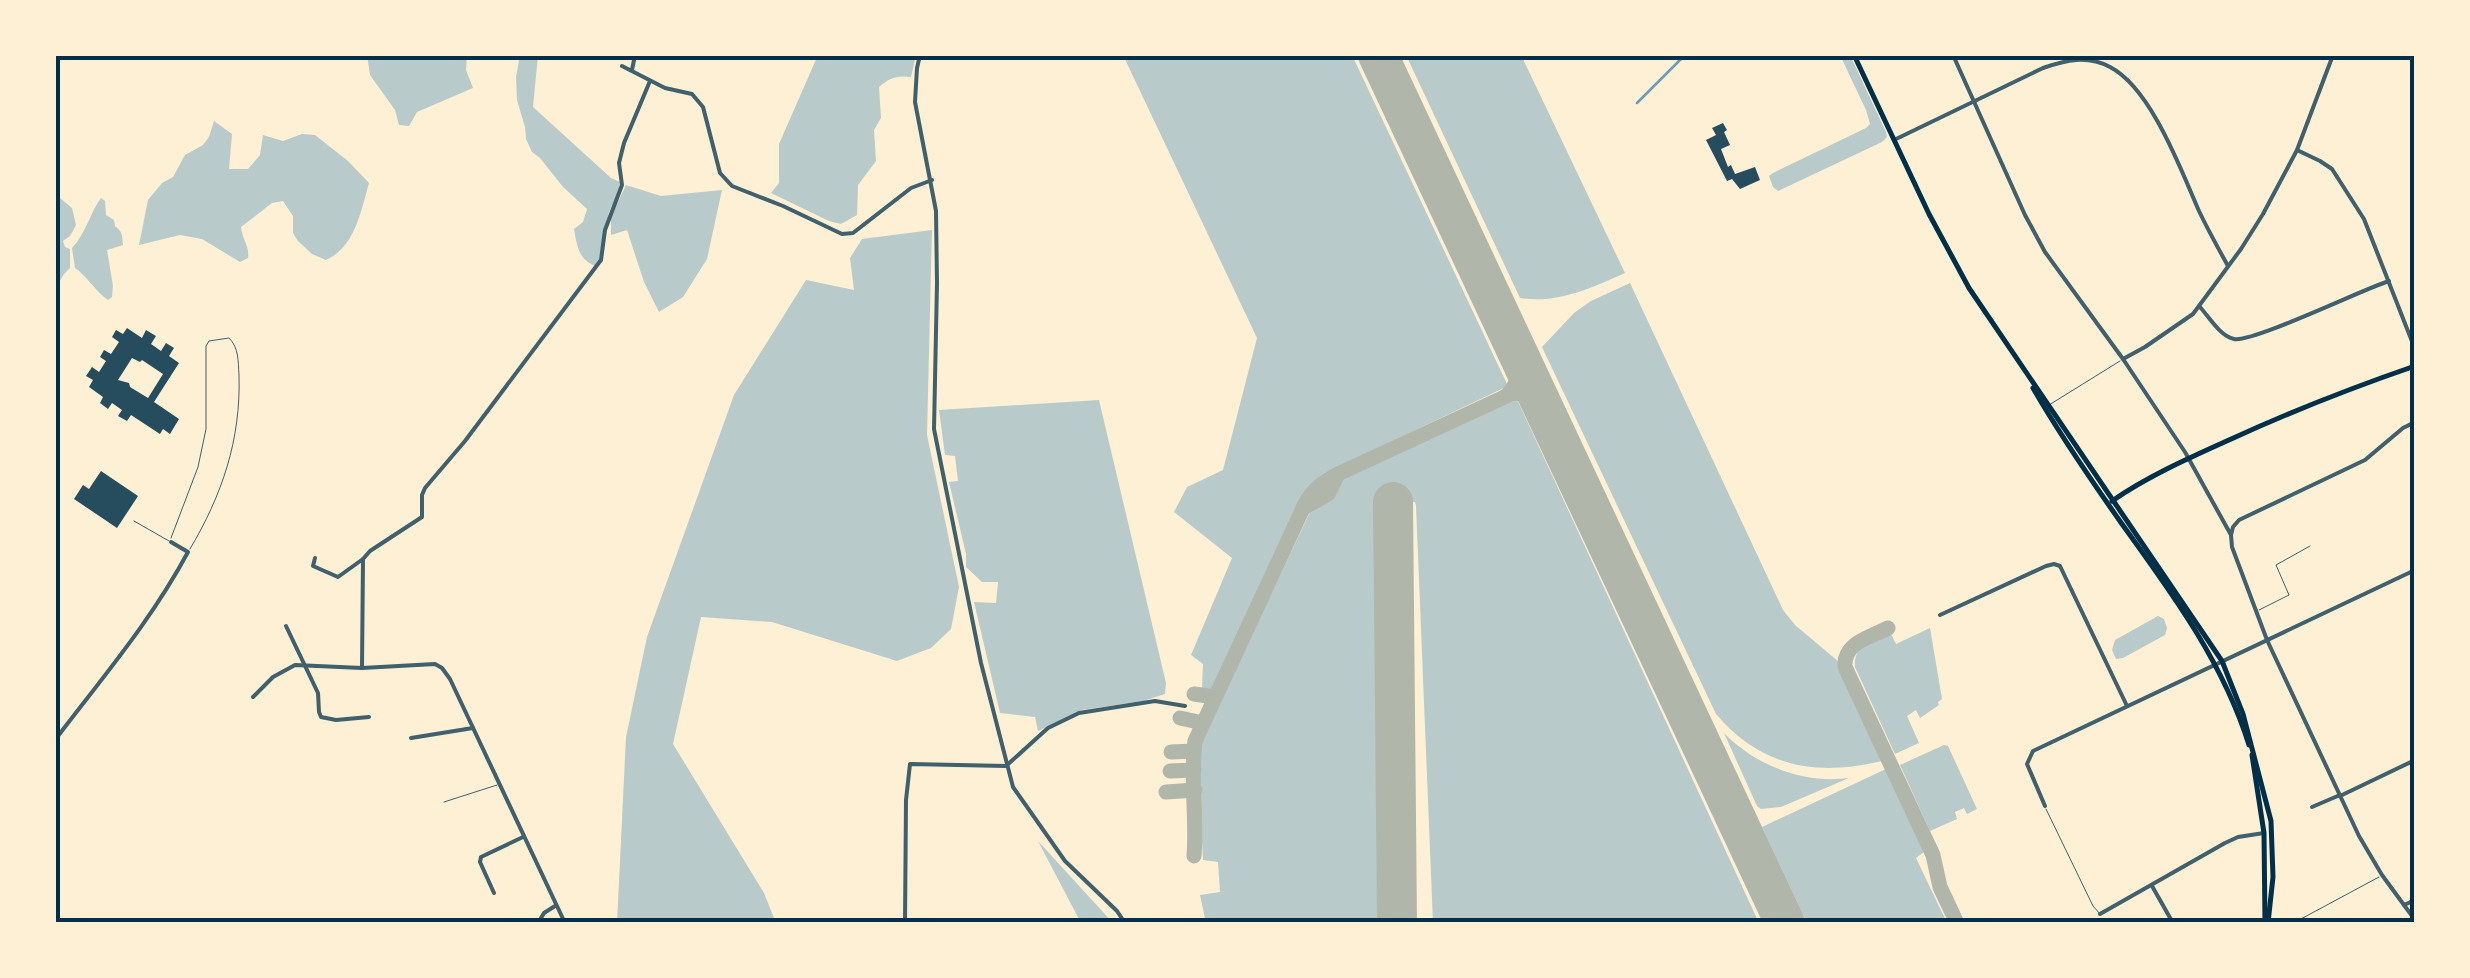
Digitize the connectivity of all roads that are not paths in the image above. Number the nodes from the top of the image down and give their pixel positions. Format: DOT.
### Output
graph roads {
  1 [pos="634,55"];
  2 [pos="920,55"];
  3 [pos="1854,55"];
  4 [pos="1953,55"];
  5 [pos="2333,55"];
  6 [pos="622,66"];
  7 [pos="632,70"];
  8 [pos="650,81"];
  9 [pos="1975,101"];
  10 [pos="1894,140"];
  11 [pos="2297,150"];
  12 [pos="932,180"];
  13 [pos="2228,266"];
  14 [pos="2389,281"];
  15 [pos="2200,307"];
  16 [pos="2415,349"];
  17 [pos="2123,359"];
  18 [pos="2415,366"];
  19 [pos="2047,406"];
  20 [pos="2415,422"];
  21 [pos="2190,458"];
  22 [pos="2111,502"];
  23 [pos="134,521"];
  24 [pos="2231,534"];
  25 [pos="171,542"];
  26 [pos="2310,546"];
  27 [pos="188,552"];
  28 [pos="315,558"];
  29 [pos="363,559"];
  30 [pos="2415,570"];
  31 [pos="2256,611"];
  32 [pos="1940,616"];
  33 [pos="286,626"];
  34 [pos="2267,640"];
  35 [pos="2222,661"];
  36 [pos="2214,665"];
  37 [pos="306,666"];
  38 [pos="362,668"];
  39 [pos="253,697"];
  40 [pos="1185,706"];
  41 [pos="2127,706"];
  42 [pos="368,717"];
  43 [pos="474,728"];
  44 [pos="411,738"];
  45 [pos="55,740"];
  46 [pos="2415,760"];
  47 [pos="1006,766"];
  48 [pos="500,784"];
  49 [pos="2340,795"];
  50 [pos="444,802"];
  51 [pos="2045,806"];
  52 [pos="2312,806"];
  53 [pos="2272,832"];
  54 [pos="2264,833"];
  55 [pos="525,836"];
  56 [pos="2382,875"];
  57 [pos="2152,886"];
  58 [pos="494,892"];
  59 [pos="2415,900"];
  60 [pos="557,905"];
  61 [pos="2404,905"];
  62 [pos="2100,914"];
  63 [pos="2299,920"];
  64 [pos="2415,920"];
  65 [pos="538,923"];
  66 [pos="564,923"];
  67 [pos="905,923"];
  68 [pos="1125,923"];
  69 [pos="2174,923"];
  70 [pos="2266,923"];
  1 -- 7 [label="street"];
  2 -- 12 [label="street"];
  3 -- 10 [label="main road"];
  4 -- 9 [label="street"];
  5 -- 11 [label="street"];
  6 -- 7 [label="street"];
  7 -- 8 [label="street"];
  8 -- 12 [label="street"];
  8 -- 29 [label="street"];
  9 -- 10 [label="street"];
  9 -- 13 [label="street"];
  9 -- 17 [label="street"];
  10 -- 19 [label="main road"];
  11 -- 13 [label="street"];
  11 -- 14 [label="street"];
  12 -- 47 [label="street"];
  13 -- 15 [label="street"];
  14 -- 15 [label="street"];
  14 -- 16 [label="street"];
  15 -- 17 [label="street"];
  17 -- 19 [label="lane"];
  17 -- 21 [label="street"];
  18 -- 21 [label="main road"];
  19 -- 22 [label="main road"];
  20 -- 24 [label="street"];
  21 -- 22 [label="main road"];
  21 -- 24 [label="street"];
  22 -- 35 [label="main road"];
  22 -- 36 [label="main road"];
  23 -- 25 [label="lane"];
  24 -- 31 [label="street"];
  25 -- 27 [label="street"];
  25 -- 27 [label="lane"];
  26 -- 31 [label="lane"];
  27 -- 45 [label="street"];
  28 -- 29 [label="street"];
  29 -- 38 [label="street"];
  30 -- 34 [label="street"];
  31 -- 34 [label="street"];
  32 -- 41 [label="street"];
  33 -- 37 [label="street"];
  34 -- 35 [label="street"];
  34 -- 49 [label="street"];
  35 -- 36 [label="street"];
  35 -- 53 [label="main road"];
  36 -- 41 [label="street"];
  36 -- 54 [label="main road"];
  37 -- 38 [label="street"];
  37 -- 39 [label="street"];
  37 -- 42 [label="street"];
  38 -- 43 [label="street"];
  40 -- 47 [label="street"];
  41 -- 51 [label="street"];
  43 -- 44 [label="street"];
  43 -- 48 [label="street"];
  46 -- 49 [label="street"];
  47 -- 67 [label="street"];
  47 -- 68 [label="street"];
  48 -- 50 [label="lane"];
  48 -- 55 [label="street"];
  49 -- 52 [label="street"];
  49 -- 56 [label="street"];
  51 -- 62 [label="lane"];
  53 -- 54 [label="street"];
  53 -- 70 [label="main road"];
  54 -- 57 [label="street"];
  54 -- 70 [label="main road"];
  55 -- 58 [label="street"];
  55 -- 60 [label="street"];
  56 -- 61 [label="street"];
  56 -- 63 [label="lane"];
  57 -- 62 [label="street"];
  57 -- 69 [label="street"];
  59 -- 61 [label="street"];
  60 -- 65 [label="street"];
  60 -- 66 [label="street"];
  61 -- 64 [label="street"];
}
